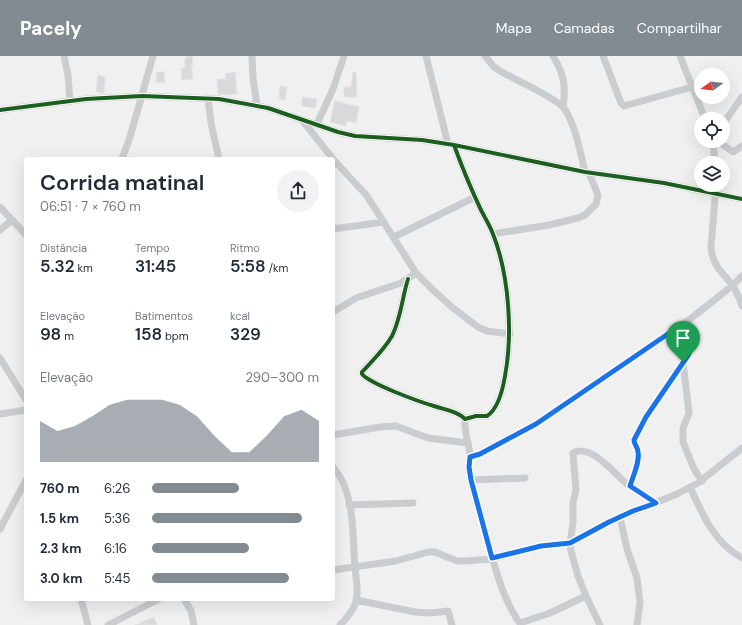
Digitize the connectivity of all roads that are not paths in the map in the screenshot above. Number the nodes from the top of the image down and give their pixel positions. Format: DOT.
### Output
graph roads {
  1 [pos="64,56"];
  2 [pos="153,56"];
  3 [pos="252,56"];
  4 [pos="344,56"];
  5 [pos="426,56"];
  6 [pos="485,56"];
  7 [pos="553,56"];
  8 [pos="603,56"];
  9 [pos="680,56"];
  10 [pos="692,87"];
  11 [pos="142,96"];
  12 [pos="742,97"];
  13 [pos="208,98"];
  14 [pos="70,101"];
  15 [pos="257,106"];
  16 [pos="563,107"];
  17 [pos="0,110"];
  18 [pos="702,112"];
  19 [pos="730,114"];
  20 [pos="302,119"];
  21 [pos="316,124"];
  22 [pos="451,145"];
  23 [pos="742,146"];
  24 [pos="465,148"];
  25 [pos="727,148"];
  26 [pos="123,157"];
  27 [pos="219,157"];
  28 [pos="331,157"];
  29 [pos="458,157"];
  30 [pos="335,161"];
  31 [pos="587,173"];
  32 [pos="716,195"];
  33 [pos="475,198"];
  34 [pos="742,199"];
  35 [pos="0,207"];
  36 [pos="12,220"];
  37 [pos="384,222"];
  38 [pos="335,229"];
  39 [pos="0,230"];
  40 [pos="24,233"];
  41 [pos="493,234"];
  42 [pos="394,237"];
  43 [pos="416,273"];
  44 [pos="742,276"];
  45 [pos="408,279"];
  46 [pos="733,287"];
  47 [pos="742,288"];
  48 [pos="742,306"];
  49 [pos="335,311"];
  50 [pos="681,325"];
  51 [pos="510,334"];
  52 [pos="0,358"];
  53 [pos="683,362"];
  54 [pos="24,397"];
  55 [pos="24,410"];
  56 [pos="0,414"];
  57 [pos="464,419"];
  58 [pos="335,435"];
  59 [pos="468,443"];
  60 [pos="742,448"];
  61 [pos="470,457"];
  62 [pos="335,470"];
  63 [pos="525,478"];
  64 [pos="471,480"];
  65 [pos="702,481"];
  66 [pos="630,486"];
  67 [pos="690,487"];
  68 [pos="22,494"];
  69 [pos="412,503"];
  70 [pos="656,503"];
  71 [pos="349,505"];
  72 [pos="620,517"];
  73 [pos="0,529"];
  74 [pos="570,543"];
  75 [pos="492,558"];
  76 [pos="742,558"];
  77 [pos="354,568"];
  78 [pos="335,570"];
  79 [pos="586,596"];
  80 [pos="356,600"];
  81 [pos="82,601"];
  82 [pos="155,601"];
  83 [pos="185,601"];
  84 [pos="520,624"];
  85 [pos="88,625"];
  86 [pos="108,625"];
  87 [pos="194,625"];
  88 [pos="340,625"];
  89 [pos="452,625"];
  90 [pos="600,625"];
  91 [pos="637,625"];
  1 -- 14 [label="street"];
  2 -- 11 [label="street"];
  3 -- 15 [label="street"];
  4 -- 21 [label="street"];
  5 -- 22 [label="street"];
  6 -- 16 [label="street"];
  7 -- 16 [label="street"];
  8 -- 10 [label="street"];
  9 -- 10 [label="street"];
  10 -- 18 [label="street"];
  11 -- 13 [label="street"];
  11 -- 14 [label="street"];
  11 -- 26 [label="street"];
  12 -- 19 [label="street"];
  13 -- 15 [label="street"];
  13 -- 27 [label="street"];
  14 -- 17 [label="street"];
  15 -- 20 [label="street"];
  16 -- 31 [label="street"];
  20 -- 21 [label="street"];
  20 -- 28 [label="street"];
  21 -- 22 [label="street"];
  22 -- 24 [label="street"];
  22 -- 29 [label="street"];
  23 -- 25 [label="street"];
  24 -- 29 [label="street"];
  24 -- 31 [label="street"];
  29 -- 33 [label="street"];
  30 -- 37 [label="street"];
  31 -- 32 [label="street"];
  31 -- 41 [label="street"];
  32 -- 34 [label="street"];
  32 -- 46 [label="street"];
  33 -- 41 [label="street"];
  33 -- 42 [label="street"];
  35 -- 36 [label="street"];
  36 -- 39 [label="street"];
  36 -- 40 [label="street"];
  37 -- 38 [label="street"];
  37 -- 42 [label="street"];
  41 -- 51 [label="street"];
  42 -- 43 [label="street"];
  43 -- 45 [label="street"];
  43 -- 51 [label="street"];
  44 -- 46 [label="street"];
  45 -- 49 [label="street"];
  45 -- 57 [label="street"];
  46 -- 47 [label="street"];
  46 -- 48 [label="street"];
  46 -- 50 [label="street"];
  50 -- 53 [label="street"];
  50 -- 61 [label="street"];
  51 -- 57 [label="street"];
  52 -- 54 [label="street"];
  53 -- 65 [label="street"];
  53 -- 66 [label="street"];
  55 -- 56 [label="street"];
  57 -- 59 [label="street"];
  58 -- 59 [label="street"];
  59 -- 61 [label="street"];
  60 -- 65 [label="street"];
  61 -- 64 [label="street"];
  62 -- 71 [label="street"];
  63 -- 64 [label="street"];
  64 -- 75 [label="street"];
  65 -- 67 [label="street"];
  66 -- 70 [label="street"];
  66 -- 74 [label="street"];
  67 -- 70 [label="street"];
  67 -- 76 [label="street"];
  68 -- 73 [label="street"];
  69 -- 71 [label="street"];
  70 -- 72 [label="street"];
  71 -- 77 [label="street"];
  72 -- 74 [label="street"];
  72 -- 91 [label="street"];
  74 -- 75 [label="street"];
  74 -- 79 [label="street"];
  75 -- 77 [label="street"];
  75 -- 84 [label="street"];
  77 -- 78 [label="street"];
  77 -- 80 [label="street"];
  79 -- 84 [label="street"];
  79 -- 90 [label="street"];
  80 -- 88 [label="street"];
  80 -- 89 [label="street"];
  81 -- 85 [label="street"];
  82 -- 86 [label="street"];
  83 -- 87 [label="street"];
}
